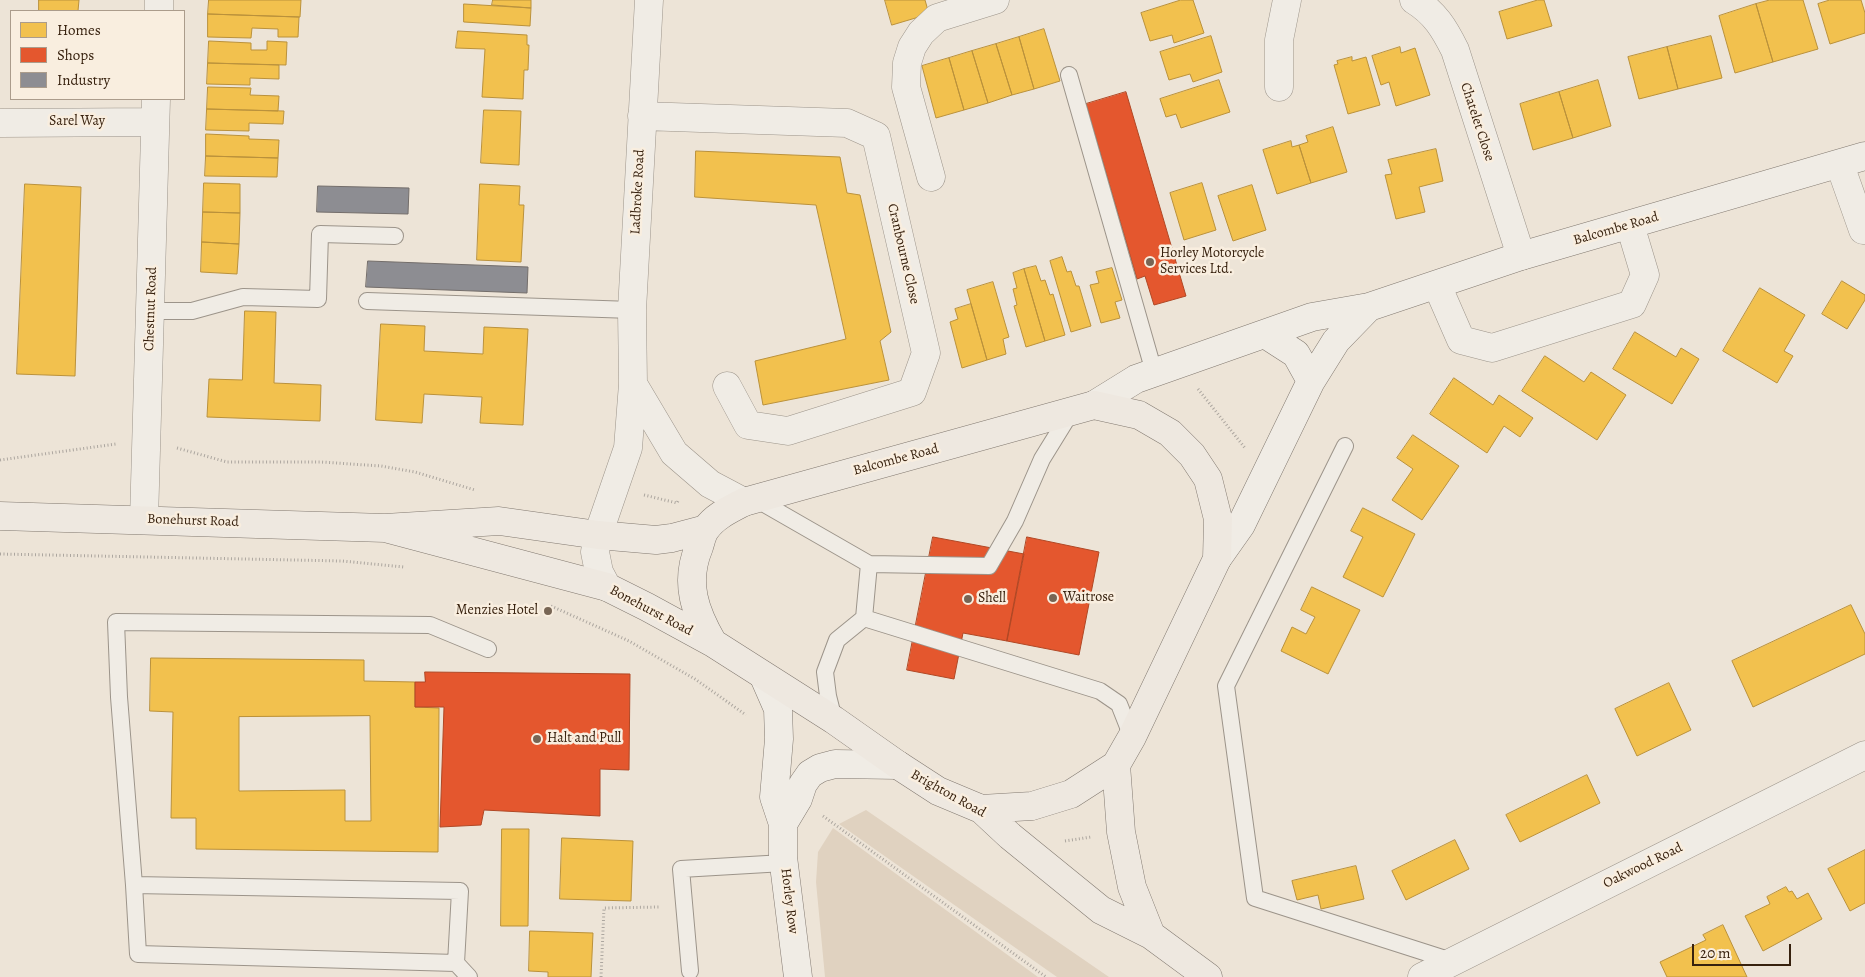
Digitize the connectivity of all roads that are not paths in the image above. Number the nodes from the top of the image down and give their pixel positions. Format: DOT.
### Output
graph roads {
  1 [pos="649,0"];
  2 [pos="995,0"];
  3 [pos="1287,0"];
  4 [pos="1414,0"];
  5 [pos="1069,75"];
  6 [pos="1279,87"];
  7 [pos="155,110"];
  8 [pos="642,116"];
  9 [pos="0,122"];
  10 [pos="1853,161"];
  11 [pos="930,177"];
  12 [pos="1630,225"];
  13 [pos="1865,229"];
  14 [pos="395,236"];
  15 [pos="1521,256"];
  16 [pos="1437,285"];
  17 [pos="368,301"];
  18 [pos="1369,307"];
  19 [pos="632,310"];
  20 [pos="151,311"];
  21 [pos="1266,334"];
  22 [pos="1154,372"];
  23 [pos="1311,381"];
  24 [pos="632,384"];
  25 [pos="727,386"];
  26 [pos="1083,408"];
  27 [pos="1345,446"];
  28 [pos="749,500"];
  29 [pos="0,516"];
  30 [pos="144,520"];
  31 [pos="385,528"];
  32 [pos="706,529"];
  33 [pos="598,535"];
  34 [pos="1217,560"];
  35 [pos="869,564"];
  36 [pos="607,587"];
  37 [pos="864,618"];
  38 [pos="713,643"];
  39 [pos="488,649"];
  40 [pos="764,676"];
  41 [pos="834,720"];
  42 [pos="1132,737"];
  43 [pos="1865,755"];
  44 [pos="898,765"];
  45 [pos="1116,765"];
  46 [pos="981,809"];
  47 [pos="783,824"];
  48 [pos="784,863"];
  49 [pos="134,884"];
  50 [pos="1151,934"];
  51 [pos="456,962"];
  52 [pos="1452,962"];
  53 [pos="690,971"];
  54 [pos="469,977"];
  55 [pos="798,977"];
  56 [pos="1208,977"];
  57 [pos="1422,977"];
  1 -- 8 [label="street, Ladbroke Road"];
  2 -- 11 [label="street"];
  3 -- 6 [label="street"];
  4 -- 15 [label="street, Chatelet Close"];
  5 -- 22 [label="lane"];
  7 -- 9 [label="street, Sarel Way"];
  7 -- 20 [label="street, Chestnut Road"];
  8 -- 19 [label="street, Ladbroke Road"];
  8 -- 25 [label="street, Cranbourne Close"];
  10 -- 12 [label="street, Balcombe Road"];
  10 -- 13 [label="street"];
  12 -- 15 [label="street, Balcombe Road"];
  12 -- 16 [label="street"];
  14 -- 20 [label="lane"];
  15 -- 16 [label="street, Balcombe Road"];
  16 -- 18 [label="street, Balcombe Road"];
  17 -- 19 [label="lane"];
  18 -- 21 [label="street, Balcombe Road"];
  18 -- 23 [label="street, Balcombe Road"];
  19 -- 24 [label="street, Ladbroke Road"];
  20 -- 30 [label="street, Chestnut Road"];
  21 -- 22 [label="street, Balcombe Road"];
  21 -- 23 [label="street"];
  22 -- 26 [label="street, Balcombe Road"];
  23 -- 34 [label="street, Balcombe Road"];
  24 -- 28 [label="street"];
  24 -- 33 [label="street, Ladbroke Road"];
  26 -- 28 [label="main road, Balcombe Road"];
  26 -- 34 [label="main road, Balcombe Road"];
  26 -- 35 [label="lane"];
  27 -- 52 [label="lane"];
  28 -- 32 [label="main road, Balcombe Road"];
  28 -- 35 [label="lane"];
  29 -- 30 [label="main road, Bonehurst Road"];
  30 -- 31 [label="main road, Bonehurst Road"];
  31 -- 33 [label="main road, Bonehurst Road"];
  31 -- 36 [label="main road, Bonehurst Road"];
  32 -- 33 [label="main road, Bonehurst Road"];
  32 -- 38 [label="main road"];
  33 -- 36 [label="street, Ladbroke Road"];
  34 -- 42 [label="main road, Balcombe Road"];
  35 -- 37 [label="lane"];
  36 -- 38 [label="main road, Bonehurst Road"];
  37 -- 41 [label="lane"];
  37 -- 42 [label="lane"];
  38 -- 40 [label="main road, Brighton Road"];
  39 -- 49 [label="lane"];
  40 -- 41 [label="main road, Brighton Road"];
  40 -- 47 [label="street, Horley Row"];
  41 -- 44 [label="main road, Brighton Road"];
  42 -- 45 [label="main road, Balcombe Road"];
  43 -- 52 [label="street, Oakwood Road"];
  44 -- 46 [label="main road, Brighton Road"];
  44 -- 47 [label="street"];
  45 -- 46 [label="main road"];
  45 -- 50 [label="main road"];
  46 -- 50 [label="main road, Brighton Road"];
  47 -- 48 [label="street, Horley Row"];
  48 -- 53 [label="lane"];
  48 -- 55 [label="street, Horley Row"];
  49 -- 51 [label="lane"];
  49 -- 51 [label="lane"];
  50 -- 56 [label="main road, Brighton Road"];
  51 -- 54 [label="lane"];
  52 -- 57 [label="street, Oakwood Road"];
}
